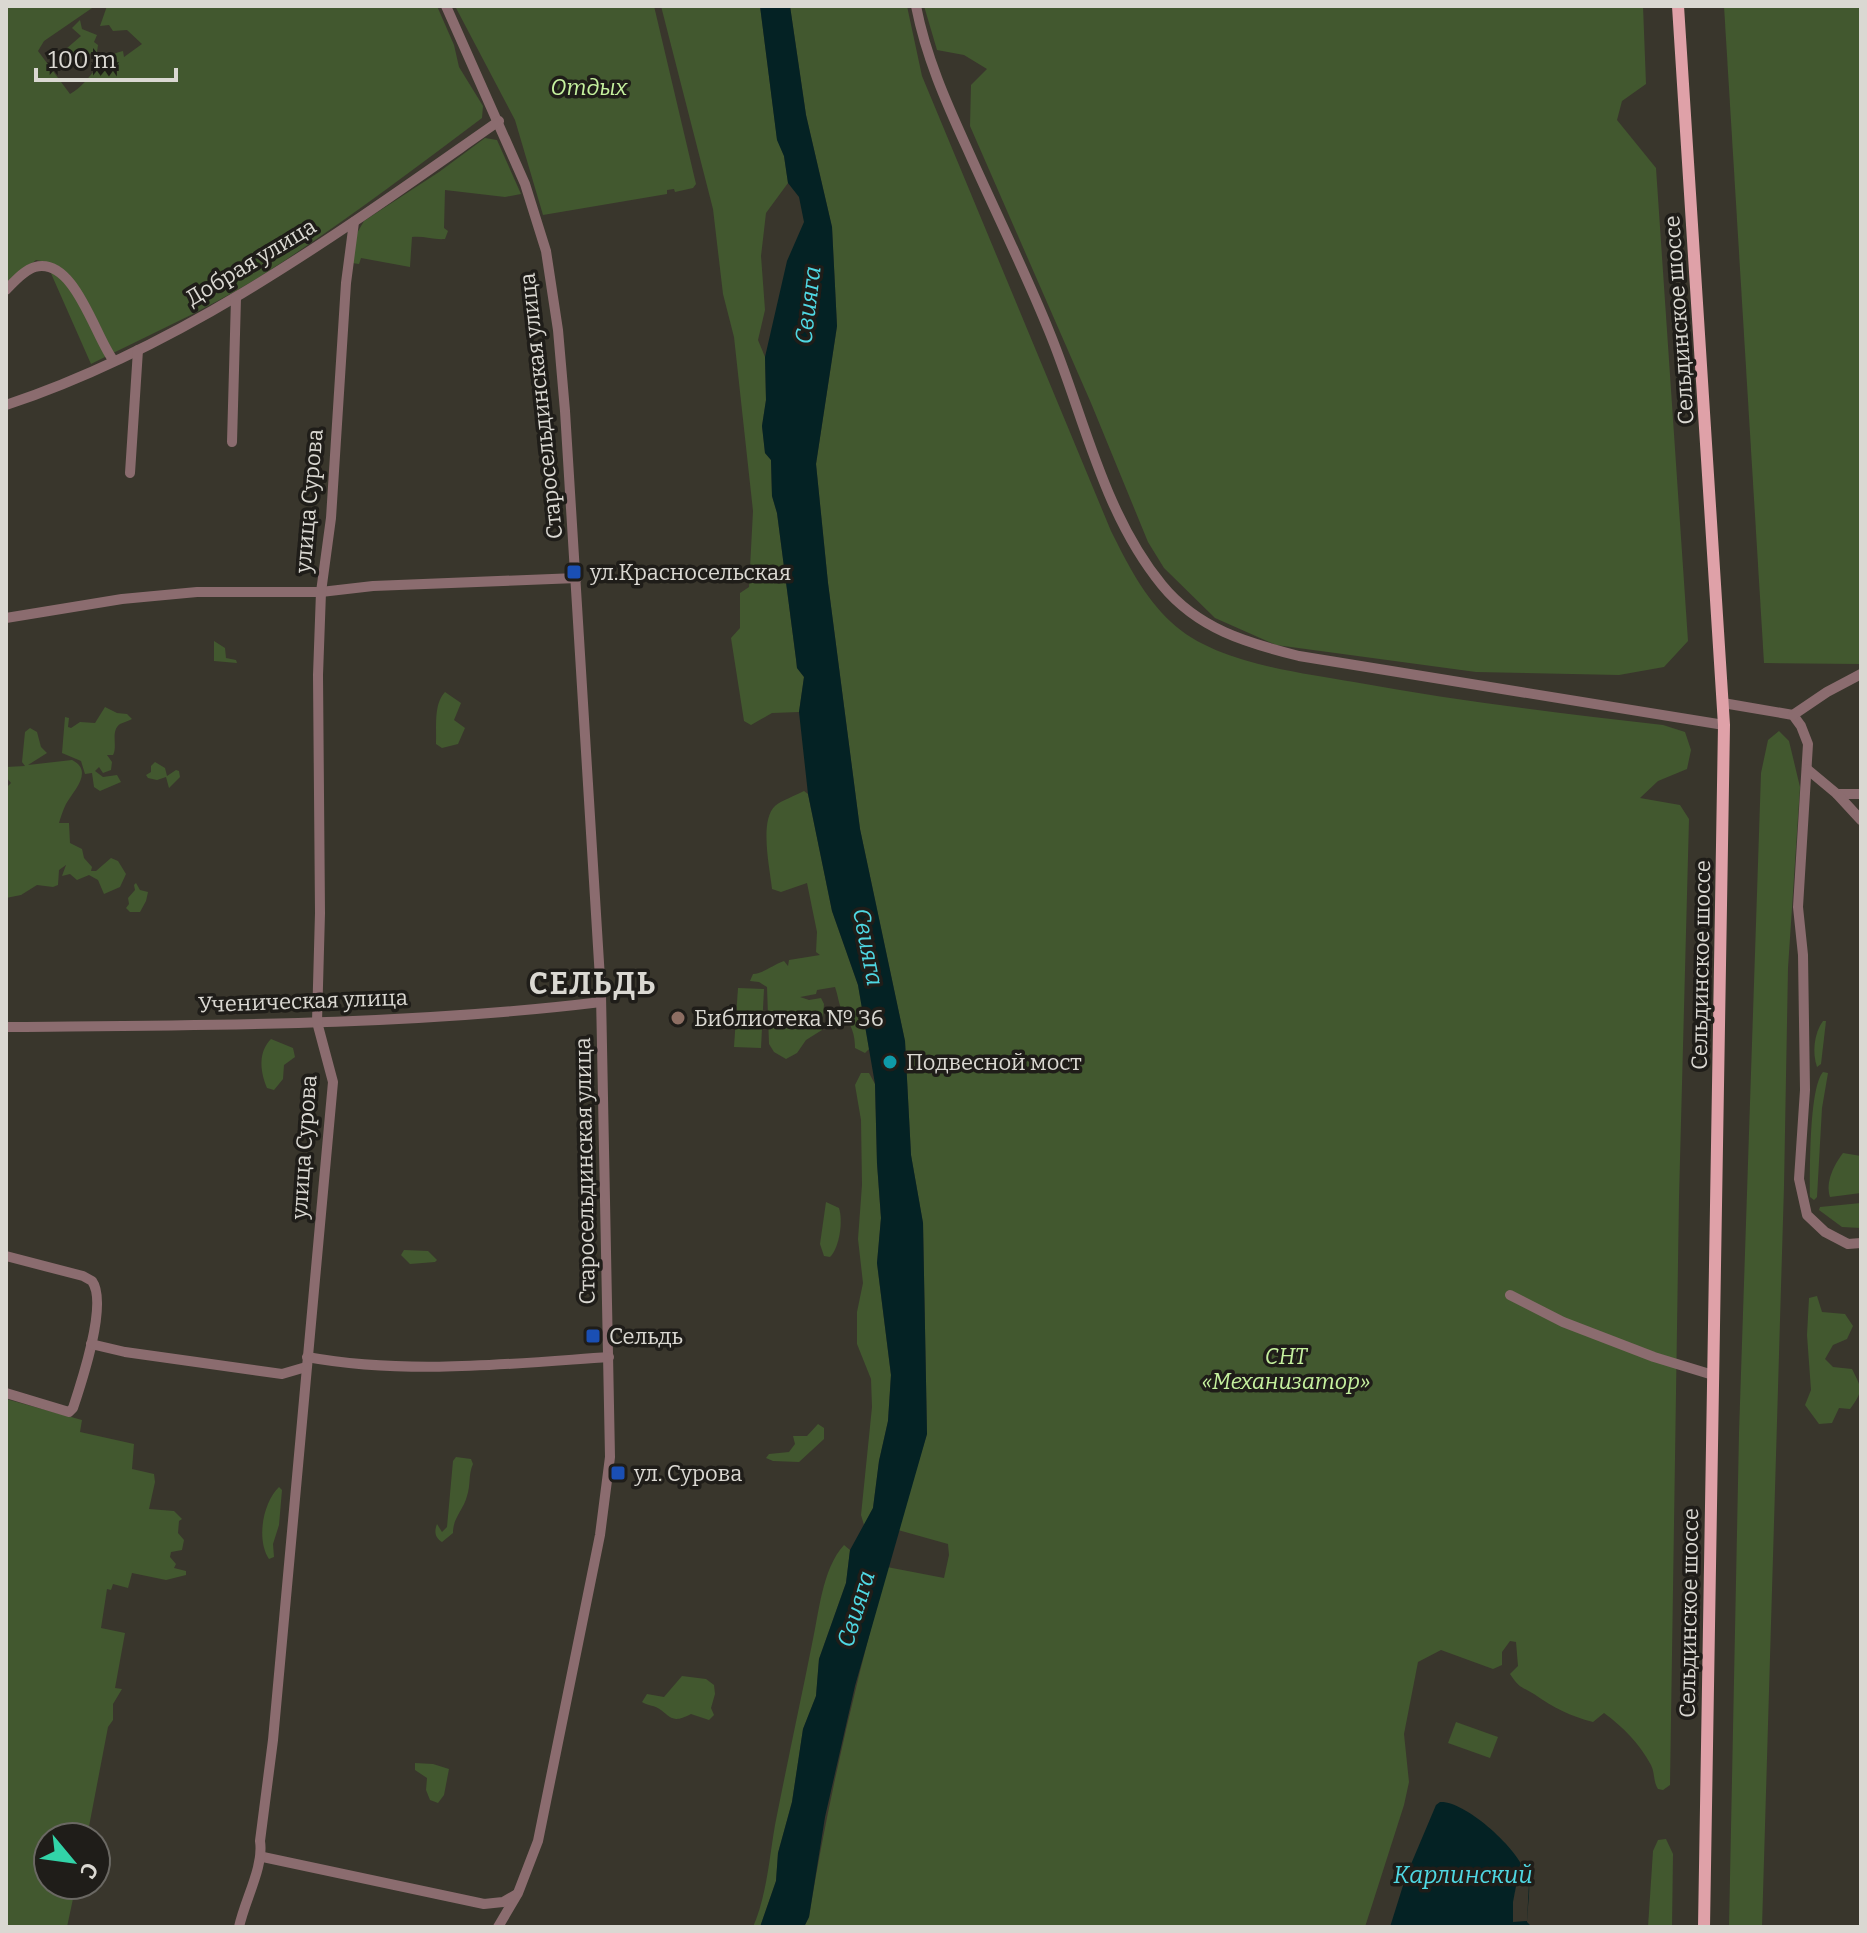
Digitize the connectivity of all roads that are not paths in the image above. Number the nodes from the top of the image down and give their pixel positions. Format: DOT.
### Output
graph roads {
  1 [pos="446,6"];
  2 [pos="916,6"];
  3 [pos="1678,6"];
  4 [pos="499,121"];
  5 [pos="354,222"];
  6 [pos="6,290"];
  7 [pos="236,298"];
  8 [pos="138,350"];
  9 [pos="114,361"];
  10 [pos="6,405"];
  11 [pos="232,442"];
  12 [pos="130,473"];
  13 [pos="323,574"];
  14 [pos="577,578"];
  15 [pos="349,589"];
  16 [pos="321,592"];
  17 [pos="6,618"];
  18 [pos="1861,674"];
  19 [pos="1723,703"];
  20 [pos="1793,715"];
  21 [pos="1724,725"];
  22 [pos="1807,769"];
  23 [pos="1837,794"];
  24 [pos="1861,794"];
  25 [pos="1861,820"];
  26 [pos="601,1002"];
  27 [pos="317,1022"];
  28 [pos="6,1027"];
  29 [pos="1861,1243"];
  30 [pos="6,1256"];
  31 [pos="1510,1295"];
  32 [pos="91,1344"];
  33 [pos="609,1357"];
  34 [pos="306,1362"];
  35 [pos="1713,1375"];
  36 [pos="6,1393"];
  37 [pos="263,1857"];
  38 [pos="518,1893"];
  39 [pos="239,1927"];
  40 [pos="498,1927"];
  41 [pos="1704,1927"];
  1 -- 4 [label="street, Старосельдинская улица"];
  2 -- 21 [label="street"];
  3 -- 19 [label="main road, Сельдинское шоссе"];
  4 -- 5 [label="street, Добрая улица"];
  4 -- 14 [label="street, Старосельдинская улица"];
  5 -- 7 [label="street, Добрая улица"];
  5 -- 13 [label="street, улица Сурова"];
  6 -- 9 [label="street"];
  7 -- 8 [label="street, Добрая улица"];
  7 -- 11 [label="street"];
  8 -- 9 [label="street, Добрая улица"];
  8 -- 12 [label="street"];
  9 -- 10 [label="street, Добрая улица"];
  13 -- 15 [label="street"];
  13 -- 16 [label="street, улица Сурова"];
  14 -- 15 [label="street"];
  14 -- 26 [label="street, Старосельдинская улица"];
  15 -- 16 [label="street"];
  16 -- 17 [label="street"];
  16 -- 27 [label="street, улица Сурова"];
  18 -- 20 [label="street"];
  19 -- 20 [label="street"];
  19 -- 21 [label="main road, Сельдинское шоссе"];
  20 -- 22 [label="street"];
  21 -- 35 [label="main road, Сельдинское шоссе"];
  22 -- 23 [label="street"];
  22 -- 29 [label="street"];
  23 -- 24 [label="street"];
  23 -- 25 [label="street"];
  26 -- 27 [label="street, Ученическая улица"];
  26 -- 33 [label="street, Старосельдинская улица"];
  27 -- 28 [label="street, Ученическая улица"];
  27 -- 34 [label="street, улица Сурова"];
  30 -- 32 [label="street"];
  31 -- 35 [label="street"];
  32 -- 34 [label="street"];
  32 -- 36 [label="street"];
  33 -- 34 [label="street"];
  33 -- 38 [label="street, Старосельдинская улица"];
  34 -- 37 [label="street, улица Сурова"];
  35 -- 41 [label="main road, Сельдинское шоссе"];
  37 -- 38 [label="street"];
  37 -- 39 [label="street, улица Сурова"];
  38 -- 40 [label="street, Старосельдинская улица"];
}
